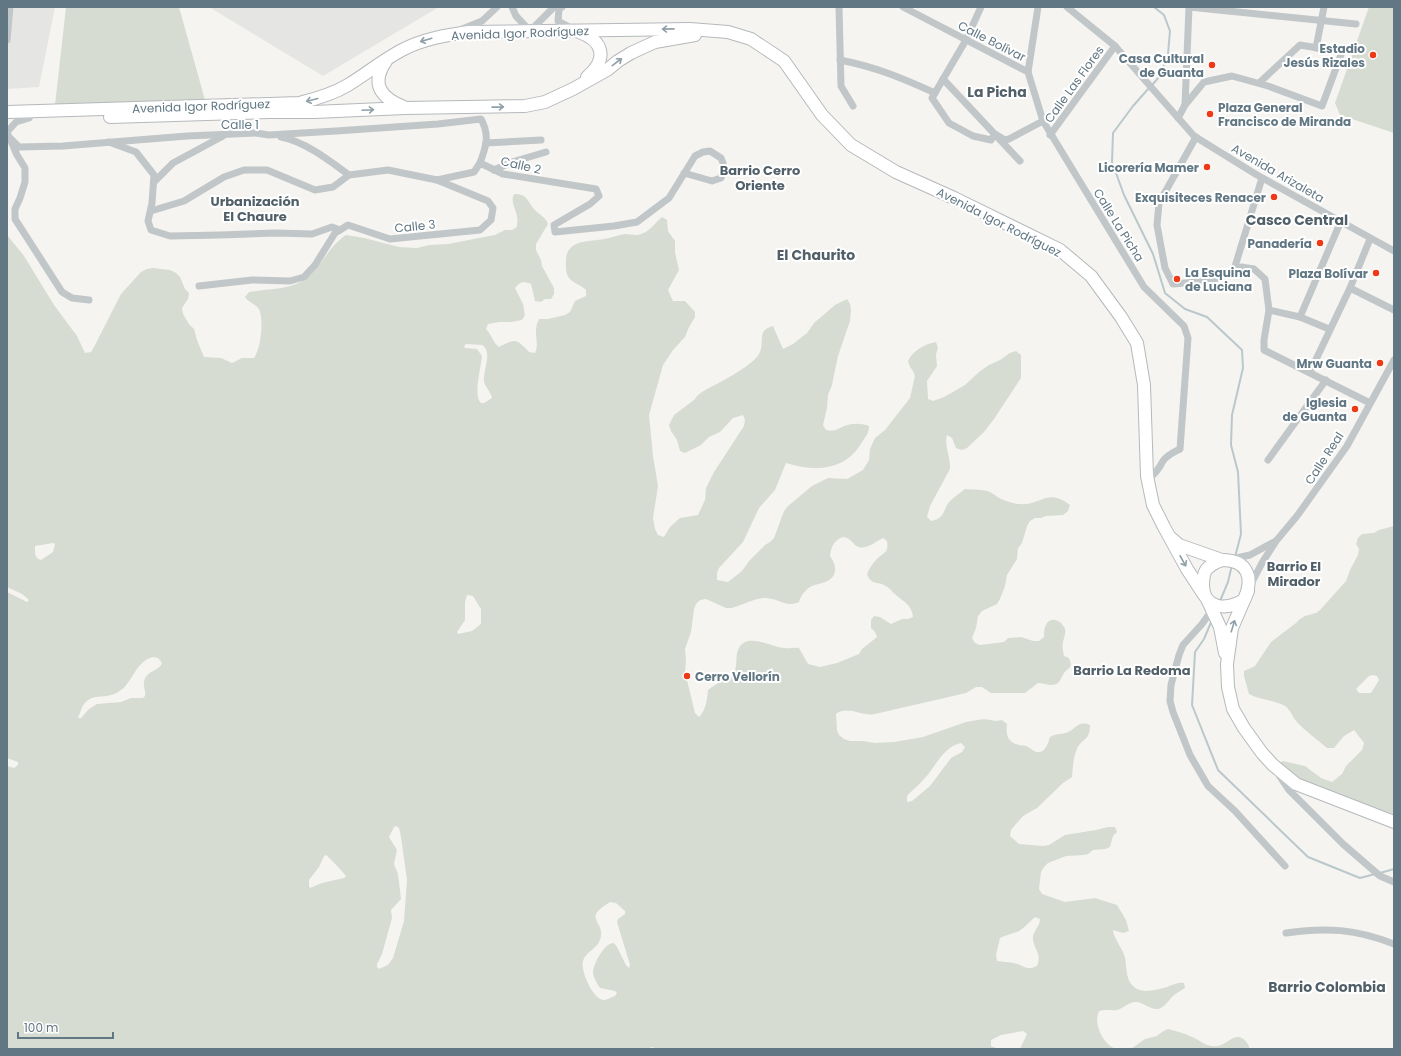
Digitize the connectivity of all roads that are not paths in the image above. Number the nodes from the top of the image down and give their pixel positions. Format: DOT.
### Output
graph roads {
  1 [pos="10,7"];
  2 [pos="497,7"];
  3 [pos="512,7"];
  4 [pos="554,7"];
  5 [pos="562,7"];
  6 [pos="839,7"];
  7 [pos="903,7"];
  8 [pos="981,7"];
  9 [pos="1038,7"];
  10 [pos="1067,7"];
  11 [pos="1189,7"];
  12 [pos="1324,7"];
  13 [pos="1321,21"];
  14 [pos="1356,24"];
  15 [pos="575,30"];
  16 [pos="530,31"];
  17 [pos="447,35"];
  18 [pos="7,40"];
  19 [pos="966,40"];
  20 [pos="760,44"];
  21 [pos="1115,46"];
  22 [pos="1316,48"];
  23 [pos="388,59"];
  24 [pos="840,60"];
  25 [pos="1028,72"];
  26 [pos="943,79"];
  27 [pos="1259,83"];
  28 [pos="565,93"];
  29 [pos="935,93"];
  30 [pos="1185,105"];
  31 [pos="853,106"];
  32 [pos="405,108"];
  33 [pos="7,112"];
  34 [pos="29,118"];
  35 [pos="1178,118"];
  36 [pos="7,119"];
  37 [pos="1042,121"];
  38 [pos="8,134"];
  39 [pos="225,134"];
  40 [pos="995,134"];
  41 [pos="269,135"];
  42 [pos="1050,135"];
  43 [pos="1196,137"];
  44 [pos="541,140"];
  45 [pos="109,142"];
  46 [pos="486,143"];
  47 [pos="546,152"];
  48 [pos="1020,161"];
  49 [pos="480,164"];
  50 [pos="494,170"];
  51 [pos="684,173"];
  52 [pos="349,175"];
  53 [pos="1262,178"];
  54 [pos="436,180"];
  55 [pos="154,182"];
  56 [pos="150,211"];
  57 [pos="1341,221"];
  58 [pos="340,230"];
  59 [pos="1370,239"];
  60 [pos="1394,251"];
  61 [pos="1233,273"];
  62 [pos="199,286"];
  63 [pos="1350,288"];
  64 [pos="89,300"];
  65 [pos="1269,310"];
  66 [pos="1394,310"];
  67 [pos="1300,317"];
  68 [pos="1329,329"];
  69 [pos="1394,360"];
  70 [pos="1310,372"];
  71 [pos="1326,380"];
  72 [pos="1370,403"];
  73 [pos="1268,460"];
  74 [pos="1147,476"];
  75 [pos="1164,527"];
  76 [pos="1276,541"];
  77 [pos="1225,560"];
  78 [pos="1248,591"];
  79 [pos="1213,605"];
  80 [pos="1228,664"];
  81 [pos="1272,765"];
  82 [pos="1394,822"];
  83 [pos="1285,866"];
  84 [pos="1394,882"];
  85 [pos="1286,933"];
  86 [pos="1394,944"];
  1 -- 18 [label="street"];
  2 -- 17 [label="street"];
  3 -- 16 [label="street"];
  4 -- 16 [label="street"];
  5 -- 15 [label="street"];
  6 -- 24 [label="street"];
  7 -- 19 [label="street, Calle Bolívar"];
  8 -- 19 [label="street"];
  9 -- 25 [label="street, Calle La Picha"];
  10 -- 21 [label="street"];
  11 -- 13 [label="street"];
  11 -- 30 [label="street"];
  12 -- 13 [label="street"];
  13 -- 14 [label="street"];
  13 -- 22 [label="street"];
  15 -- 16 [label="highway, Avenida Igor Rodríguez"];
  20 -- 15 [label="highway, Avenida Igor Rodríguez, one-way"];
  15 -- 28 [label="highway"];
  16 -- 17 [label="highway, Avenida Igor Rodríguez"];
  17 -- 23 [label="highway, Avenida Igor Rodríguez, one-way"];
  19 -- 25 [label="street, Calle Bolívar"];
  19 -- 26 [label="street"];
  28 -- 20 [label="highway, Avenida Igor Rodríguez, one-way"];
  20 -- 74 [label="highway, Avenida Igor Rodríguez"];
  21 -- 35 [label="street, Avenida Arizaleta"];
  21 -- 42 [label="street, Calle Las Flores"];
  22 -- 27 [label="street"];
  22 -- 27 [label="street"];
  23 -- 32 [label="highway"];
  23 -- 33 [label="highway, Avenida Igor Rodríguez, one-way"];
  24 -- 29 [label="street"];
  24 -- 31 [label="street"];
  25 -- 37 [label="street, Calle La Picha"];
  26 -- 29 [label="street"];
  26 -- 40 [label="street"];
  27 -- 30 [label="street"];
  32 -- 28 [label="highway, Avenida Igor Rodríguez, one-way"];
  29 -- 40 [label="street"];
  30 -- 35 [label="street"];
  34 -- 32 [label="highway, Avenida Igor Rodríguez, one-way"];
  34 -- 36 [label="highway, Avenida Igor Rodríguez"];
  34 -- 38 [label="street"];
  35 -- 43 [label="street, Avenida Arizaleta"];
  37 -- 40 [label="street"];
  37 -- 42 [label="street, Calle La Picha"];
  38 -- 45 [label="street, Calle 1"];
  38 -- 64 [label="street"];
  39 -- 41 [label="street, Calle 1"];
  39 -- 45 [label="street, Calle 1"];
  39 -- 55 [label="street"];
  40 -- 48 [label="street"];
  41 -- 46 [label="street, Calle 1"];
  41 -- 52 [label="street"];
  42 -- 74 [label="street, Calle La Picha"];
  43 -- 53 [label="street, Avenida Arizaleta"];
  43 -- 61 [label="street"];
  44 -- 46 [label="street"];
  45 -- 55 [label="street"];
  46 -- 49 [label="street"];
  47 -- 50 [label="street"];
  49 -- 50 [label="street, Calle 2"];
  49 -- 54 [label="street"];
  50 -- 51 [label="street, Calle 2"];
  51 -- 51 [label="street, Calle 2"];
  52 -- 54 [label="street"];
  52 -- 56 [label="street"];
  53 -- 57 [label="street, Avenida Arizaleta"];
  53 -- 61 [label="street"];
  54 -- 58 [label="street, Calle 3"];
  55 -- 56 [label="street"];
  56 -- 58 [label="street, Calle 3"];
  57 -- 59 [label="street, Avenida Arizaleta"];
  57 -- 67 [label="street"];
  58 -- 62 [label="street"];
  59 -- 60 [label="street, Avenida Arizaleta"];
  59 -- 63 [label="street"];
  61 -- 65 [label="street"];
  63 -- 66 [label="street"];
  63 -- 68 [label="street"];
  65 -- 67 [label="street"];
  65 -- 70 [label="street"];
  67 -- 68 [label="street"];
  68 -- 70 [label="street"];
  69 -- 72 [label="street, Calle Real"];
  70 -- 71 [label="street"];
  71 -- 72 [label="street"];
  71 -- 73 [label="street"];
  72 -- 76 [label="street, Calle Real"];
  74 -- 75 [label="highway, Avenida Igor Rodríguez"];
  75 -- 77 [label="highway, Avenida Igor Rodríguez"];
  75 -- 79 [label="highway, Avenida Igor Rodríguez, one-way"];
  76 -- 77 [label="street"];
  76 -- 78 [label="street"];
  77 -- 78 [label="highway"];
  77 -- 79 [label="highway"];
  78 -- 79 [label="highway"];
  80 -- 78 [label="highway, one-way"];
  79 -- 80 [label="highway"];
  79 -- 83 [label="street"];
  80 -- 81 [label="highway"];
  81 -- 82 [label="highway"];
  81 -- 84 [label="street"];
  85 -- 86 [label="street"];
}
